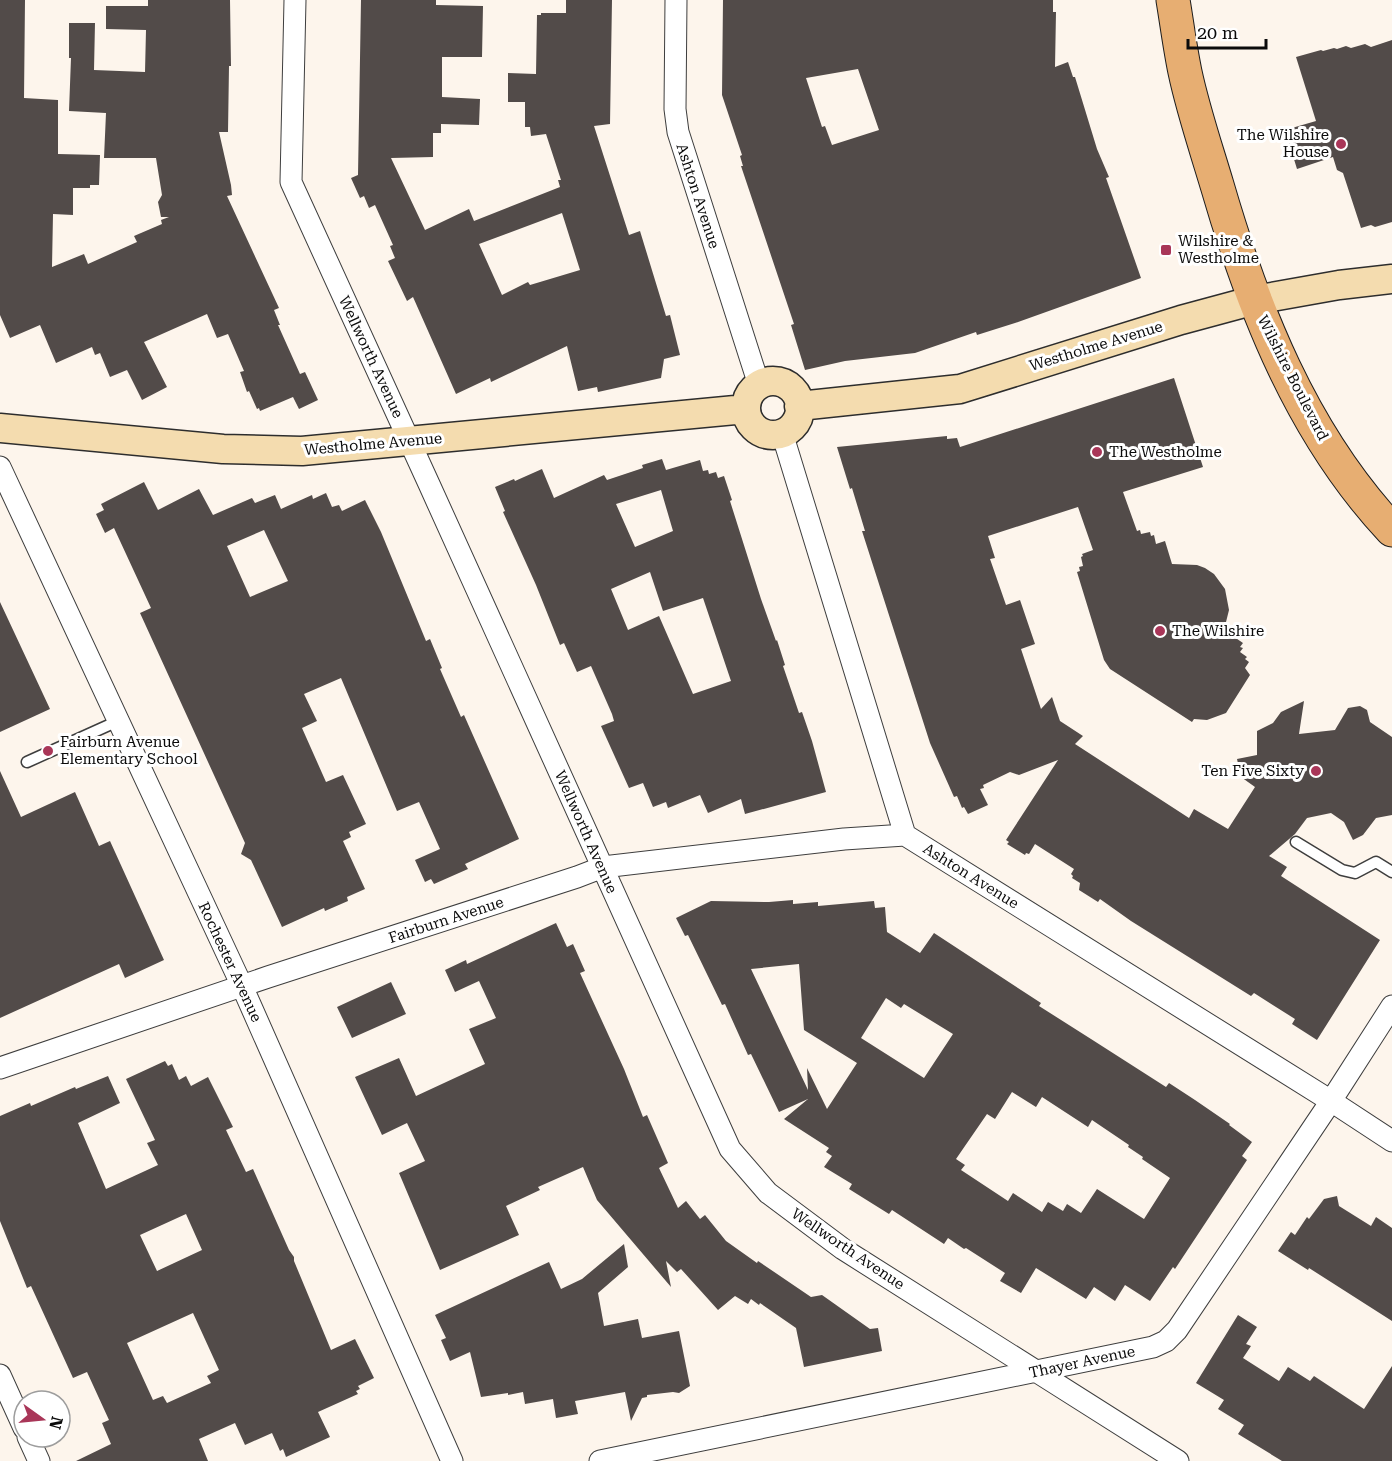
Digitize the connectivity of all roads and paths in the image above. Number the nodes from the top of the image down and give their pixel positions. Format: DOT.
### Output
graph roads {
  1 [pos="295,0"];
  2 [pos="676,0"];
  3 [pos="1173,0"];
  4 [pos="1392,279"];
  5 [pos="1255,300"];
  6 [pos="753,397"];
  7 [pos="799,406"];
  8 [pos="0,428"];
  9 [pos="782,433"];
  10 [pos="410,441"];
  11 [pos="0,467"];
  12 [pos="1392,530"];
  13 [pos="118,721"];
  14 [pos="27,762"];
  15 [pos="905,834"];
  16 [pos="1296,842"];
  17 [pos="603,867"];
  18 [pos="1392,872"];
  19 [pos="242,986"];
  20 [pos="1392,1006"];
  21 [pos="0,1068"];
  22 [pos="1331,1101"];
  23 [pos="1392,1141"];
  24 [pos="1037,1372"];
  25 [pos="0,1376"];
  26 [pos="12,1402"];
  27 [pos="452,1461"];
  28 [pos="600,1461"];
  29 [pos="1178,1461"];
  1 -- 10 [label="street, Wellworth Avenue"];
  2 -- 6 [label="street, Ashton Avenue"];
  3 -- 5 [label="main road, Wilshire Boulevard"];
  4 -- 5 [label="street, Westholme Avenue"];
  5 -- 7 [label="street, Westholme Avenue"];
  5 -- 12 [label="main road, Wilshire Boulevard"];
  6 -- 7 [label="street"];
  6 -- 9 [label="street"];
  6 -- 10 [label="street, Westholme Avenue"];
  7 -- 9 [label="street"];
  8 -- 10 [label="street, Westholme Avenue"];
  9 -- 15 [label="street"];
  10 -- 17 [label="street, Wellworth Avenue"];
  11 -- 13 [label="street, Rochester Avenue"];
  13 -- 14 [label="lane"];
  13 -- 19 [label="street, Rochester Avenue"];
  15 -- 17 [label="street, Fairburn Avenue"];
  15 -- 22 [label="street, Ashton Avenue"];
  16 -- 18 [label="lane"];
  17 -- 19 [label="street, Fairburn Avenue"];
  17 -- 24 [label="street, Wellworth Avenue"];
  19 -- 21 [label="street, Fairburn Avenue"];
  19 -- 27 [label="street, Rochester Avenue"];
  20 -- 22 [label="street, Thayer Avenue"];
  22 -- 23 [label="street, Ashton Avenue"];
  22 -- 24 [label="street, Thayer Avenue"];
  24 -- 28 [label="street, Thayer Avenue"];
  24 -- 29 [label="street, Wellworth Avenue"];
  25 -- 26 [label="street"];
}
